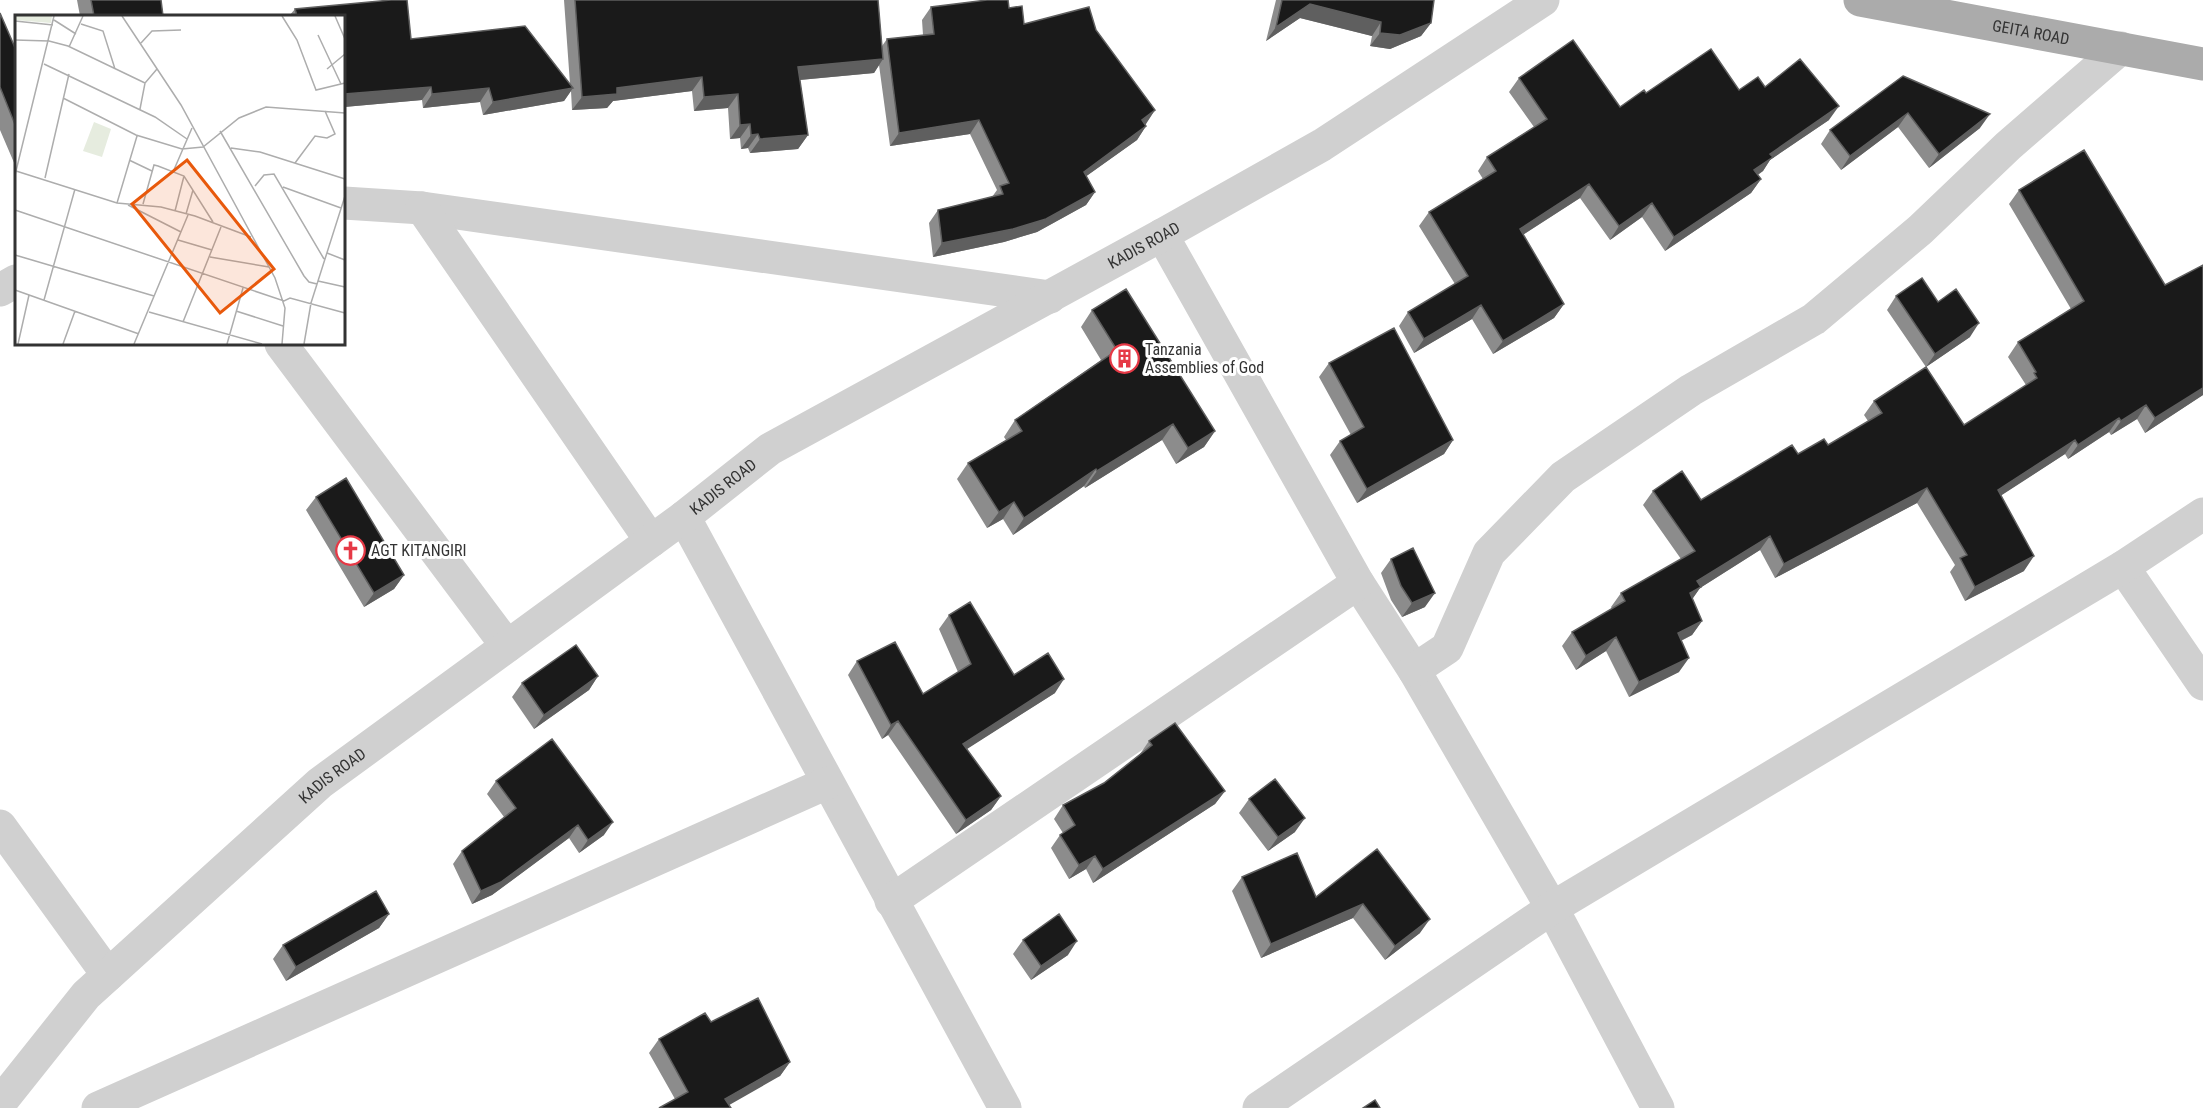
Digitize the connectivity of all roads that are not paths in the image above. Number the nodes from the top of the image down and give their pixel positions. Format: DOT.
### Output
graph roads {
  1 [pos="1543,0"];
  2 [pos="1860,0"];
  3 [pos="2121,48"];
  4 [pos="2203,63"];
  5 [pos="345,203"];
  6 [pos="422,208"];
  7 [pos="1162,235"];
  8 [pos="1050,297"];
  9 [pos="282,345"];
  10 [pos="2203,514"];
  11 [pos="684,517"];
  12 [pos="651,541"];
  13 [pos="2123,567"];
  14 [pos="1358,583"];
  15 [pos="507,646"];
  16 [pos="1414,670"];
  17 [pos="2203,684"];
  18 [pos="827,783"];
  19 [pos="0,826"];
  20 [pos="891,901"];
  21 [pos="1552,908"];
  22 [pos="108,975"];
  23 [pos="0,1103"];
  24 [pos="98,1108"];
  25 [pos="1005,1108"];
  26 [pos="1258,1108"];
  27 [pos="1658,1108"];
  1 -- 7 [label="street, KADIS ROAD"];
  2 -- 3 [label="main road, GEITA ROAD"];
  3 -- 4 [label="main road, GEITA ROAD"];
  3 -- 16 [label="street"];
  5 -- 6 [label="street"];
  6 -- 8 [label="street"];
  6 -- 12 [label="street"];
  7 -- 8 [label="street, KADIS ROAD"];
  7 -- 14 [label="street"];
  8 -- 11 [label="street, KADIS ROAD"];
  9 -- 15 [label="street"];
  10 -- 13 [label="street"];
  11 -- 12 [label="street, KADIS ROAD"];
  11 -- 18 [label="street"];
  12 -- 15 [label="street, KADIS ROAD"];
  13 -- 17 [label="street"];
  13 -- 21 [label="street"];
  14 -- 16 [label="street"];
  14 -- 20 [label="street"];
  15 -- 22 [label="street, KADIS ROAD"];
  16 -- 21 [label="street"];
  18 -- 20 [label="street"];
  18 -- 24 [label="street"];
  19 -- 22 [label="street"];
  20 -- 25 [label="street"];
  21 -- 26 [label="street"];
  21 -- 27 [label="street"];
  22 -- 23 [label="street, KADIS ROAD"];
}
